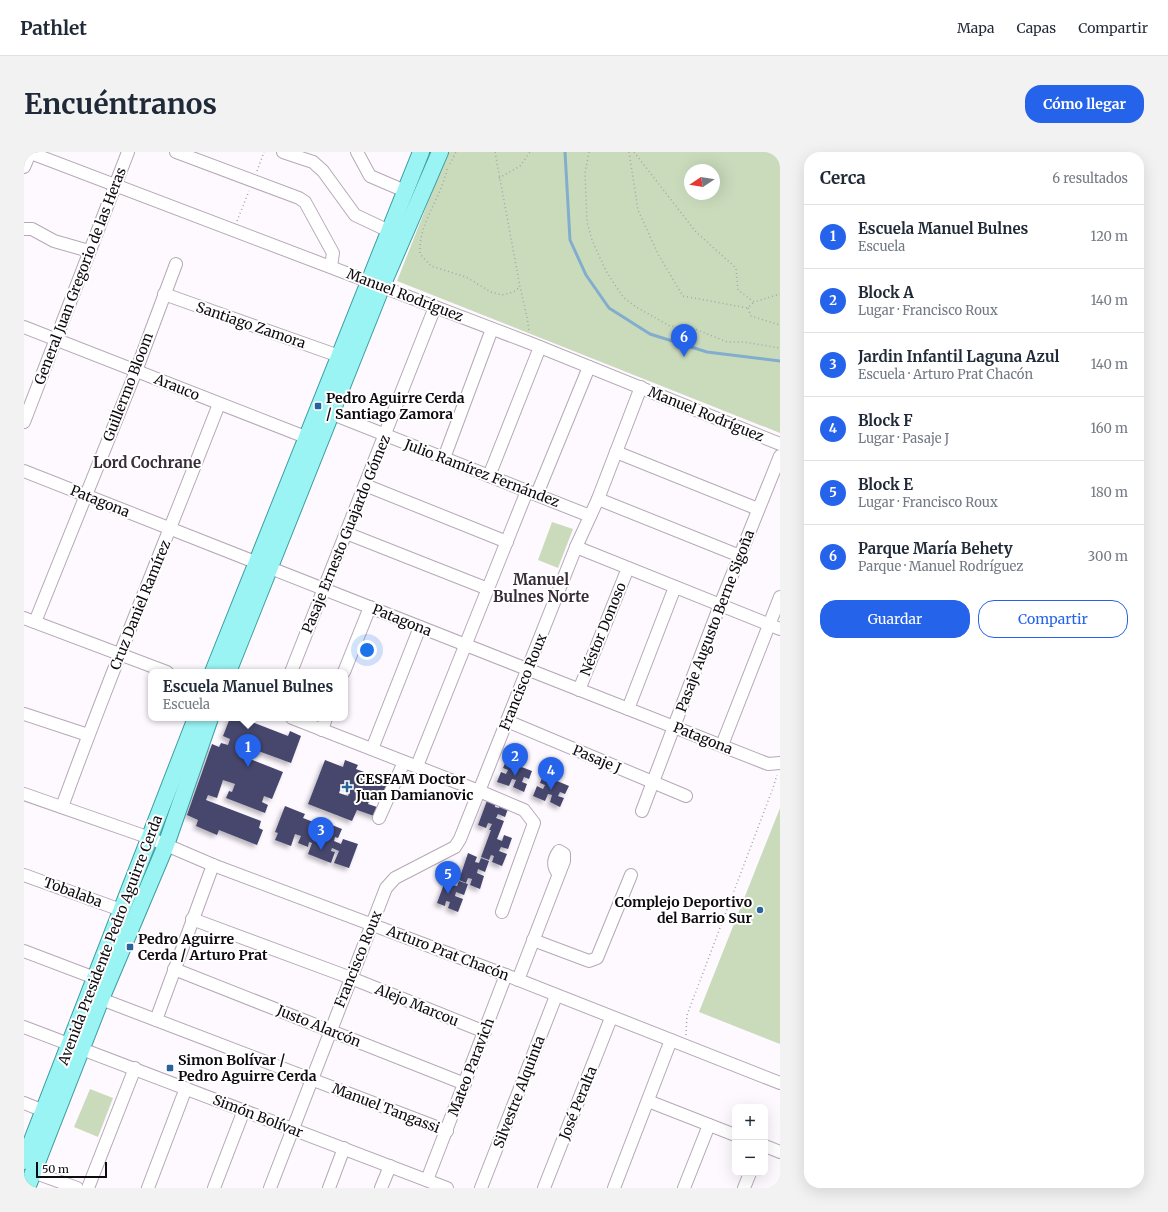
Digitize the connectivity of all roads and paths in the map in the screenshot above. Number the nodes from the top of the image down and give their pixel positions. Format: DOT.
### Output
graph roads {
  1 [pos="29,152"];
  2 [pos="128,152"];
  3 [pos="176,152"];
  4 [pos="264,152"];
  5 [pos="283,152"];
  6 [pos="357,152"];
  7 [pos="421,152"];
  8 [pos="440,152"];
  9 [pos="456,152"];
  10 [pos="495,152"];
  11 [pos="530,152"];
  12 [pos="589,152"];
  13 [pos="629,152"];
  14 [pos="634,152"];
  15 [pos="24,167"];
  16 [pos="499,178"];
  17 [pos="252,181"];
  18 [pos="114,186"];
  19 [pos="405,191"];
  20 [pos="28,229"];
  21 [pos="389,230"];
  22 [pos="233,231"];
  23 [pos="89,251"];
  24 [pos="176,264"];
  25 [pos="331,266"];
  26 [pos="375,283"];
  27 [pos="520,287"];
  28 [pos="164,294"];
  29 [pos="780,294"];
  30 [pos="754,302"];
  31 [pos="435,307"];
  32 [pos="748,308"];
  33 [pos="780,325"];
  34 [pos="24,327"];
  35 [pos="492,329"];
  36 [pos="56,340"];
  37 [pos="535,345"];
  38 [pos="780,348"];
  39 [pos="339,356"];
  40 [pos="589,367"];
  41 [pos="136,371"];
  42 [pos="641,387"];
  43 [pos="219,404"];
  44 [pos="330,413"];
  45 [pos="24,422"];
  46 [pos="385,435"];
  47 [pos="308,438"];
  48 [pos="780,444"];
  49 [pos="616,452"];
  50 [pos="780,456"];
  51 [pos="444,458"];
  52 [pos="24,471"];
  53 [pos="489,476"];
  54 [pos="365,485"];
  55 [pos="532,493"];
  56 [pos="86,495"];
  57 [pos="598,499"];
  58 [pos="758,508"];
  59 [pos="590,516"];
  60 [pos="170,530"];
  61 [pos="346,533"];
  62 [pos="507,542"];
  63 [pos="576,547"];
  64 [pos="740,556"];
  65 [pos="263,564"];
  66 [pos="628,568"];
  67 [pos="675,587"];
  68 [pos="324,588"];
  69 [pos="488,589"];
  70 [pos="780,597"];
  71 [pos="720,605"];
  72 [pos="370,607"];
  73 [pos="30,620"];
  74 [pos="420,627"];
  75 [pos="775,627"];
  76 [pos="466,645"];
  77 [pos="119,654"];
  78 [pos="158,669"];
  79 [pos="215,669"];
  80 [pos="229,669"];
  81 [pos="292,669"];
  82 [pos="345,669"];
  83 [pos="527,669"];
  84 [pos="579,690"];
  85 [pos="628,709"];
  86 [pos="24,714"];
  87 [pos="195,721"];
  88 [pos="209,721"];
  89 [pos="300,721"];
  90 [pos="325,721"];
  91 [pos="507,721"];
  92 [pos="674,726"];
  93 [pos="322,730"];
  94 [pos="88,736"];
  95 [pos="722,745"];
  96 [pos="372,749"];
  97 [pos="404,762"];
  98 [pos="780,763"];
  99 [pos="417,766"];
  100 [pos="653,782"];
  101 [pos="479,791"];
  102 [pos="24,794"];
  103 [pos="686,796"];
  104 [pos="62,807"];
  105 [pos="642,810"];
  106 [pos="379,818"];
  107 [pos="150,838"];
  108 [pos="166,845"];
  109 [pos="213,865"];
  110 [pos="559,874"];
  111 [pos="24,875"];
  112 [pos="631,875"];
  113 [pos="121,910"];
  114 [pos="502,912"];
  115 [pos="192,919"];
  116 [pos="372,924"];
  117 [pos="533,940"];
  118 [pos="24,951"];
  119 [pos="174,969"];
  120 [pos="506,975"];
  121 [pos="95,978"];
  122 [pos="351,978"];
  123 [pos="518,980"];
  124 [pos="556,996"];
  125 [pos="101,999"];
  126 [pos="611,1018"];
  127 [pos="156,1020"];
  128 [pos="24,1027"];
  129 [pos="330,1031"];
  130 [pos="485,1032"];
  131 [pos="671,1040"];
  132 [pos="76,1046"];
  133 [pos="684,1046"];
  134 [pos="135,1068"];
  135 [pos="311,1079"];
  136 [pos="780,1083"];
  137 [pos="465,1084"];
  138 [pos="186,1088"];
  139 [pos="648,1101"];
  140 [pos="24,1103"];
  141 [pos="244,1110"];
  142 [pos="44,1111"];
  143 [pos="709,1125"];
  144 [pos="293,1129"];
  145 [pos="447,1131"];
  146 [pos="732,1134"];
  147 [pos="768,1147"];
  148 [pos="344,1148"];
  149 [pos="780,1152"];
  150 [pos="390,1166"];
  151 [pos="29,1167"];
  152 [pos="749,1176"];
  153 [pos="427,1180"];
  154 [pos="27,1188"];
  155 [pos="77,1188"];
  156 [pos="88,1188"];
  157 [pos="148,1188"];
  158 [pos="214,1188"];
  159 [pos="270,1188"];
  160 [pos="329,1188"];
  161 [pos="381,1188"];
  162 [pos="447,1188"];
  163 [pos="481,1188"];
  164 [pos="544,1188"];
  165 [pos="614,1188"];
  166 [pos="684,1188"];
  167 [pos="744,1188"];
  1 -- 15 [label="street"];
  1 -- 18 [label="street, Manuel Rodríguez"];
  2 -- 18 [label="street, General Juan Gregorio de las Heras"];
  3 -- 17 [label="street"];
  4 -- 17 [label="path"];
  5 -- 21 [label="street"];
  6 -- 19 [label="street"];
  7 -- 19 [label="main road"];
  8 -- 26 [label="main road"];
  9 -- 27 [label="path"];
  10 -- 16 [label="path"];
  11 -- 16 [label="path"];
  12 -- 38 [label="path"];
  13 -- 32 [label="path"];
  14 -- 30 [label="path"];
  16 -- 27 [label="path"];
  17 -- 22 [label="path"];
  17 -- 25 [label="street"];
  18 -- 22 [label="street, Manuel Rodríguez"];
  18 -- 23 [label="street, General Juan Gregorio de las Heras"];
  19 -- 21 [label="main road"];
  20 -- 23 [label="street"];
  21 -- 26 [label="main road"];
  22 -- 25 [label="street, Manuel Rodríguez"];
  23 -- 36 [label="street, General Juan Gregorio de las Heras"];
  24 -- 28 [label="street, Guillermo Bloom"];
  25 -- 26 [label="street, Manuel Rodríguez"];
  26 -- 31 [label="street, Manuel Rodríguez"];
  26 -- 39 [label="main road"];
  26 -- 44 [label="main road"];
  27 -- 37 [label="path"];
  28 -- 39 [label="street, Santiago Zamora"];
  28 -- 41 [label="street, Guillermo Bloom"];
  29 -- 30 [label="path"];
  30 -- 32 [label="path"];
  31 -- 35 [label="street, Manuel Rodríguez"];
  31 -- 46 [label="street, Pasaje Ernesto Guajardo Gómez"];
  32 -- 33 [label="path"];
  34 -- 36 [label="street, Arauco"];
  35 -- 37 [label="street, Manuel Rodríguez"];
  35 -- 51 [label="street"];
  36 -- 41 [label="street, Arauco"];
  36 -- 45 [label="street, General Juan Gregorio de las Heras"];
  37 -- 40 [label="street, Manuel Rodríguez"];
  37 -- 53 [label="street"];
  39 -- 47 [label="main road"];
  40 -- 42 [label="street, Manuel Rodríguez"];
  40 -- 55 [label="street"];
  41 -- 43 [label="street, Arauco"];
  41 -- 56 [label="street, Guillermo Bloom"];
  42 -- 48 [label="street, Manuel Rodríguez"];
  42 -- 49 [label="street, Francisco Roux"];
  43 -- 47 [label="street, Arauco"];
  43 -- 60 [label="street, Cruz Daniel Ramírez"];
  44 -- 46 [label="street, Julio Ramírez Fernández"];
  44 -- 65 [label="main road"];
  46 -- 51 [label="street, Julio Ramírez Fernández"];
  46 -- 54 [label="street, Pasaje Ernesto Guajardo Gómez"];
  47 -- 65 [label="main road"];
  49 -- 57 [label="street, Francisco Roux"];
  49 -- 58 [label="street"];
  50 -- 58 [label="street, Pasaje Augusto Berne Sigoña"];
  51 -- 53 [label="street, Julio Ramírez Fernández"];
  52 -- 56 [label="street, Patagona"];
  53 -- 55 [label="street, Julio Ramírez Fernández"];
  54 -- 61 [label="street, Pasaje Ernesto Guajardo Gómez"];
  54 -- 62 [label="street"];
  55 -- 59 [label="street, Julio Ramírez Fernández"];
  55 -- 62 [label="street"];
  56 -- 60 [label="street, Patagona"];
  56 -- 73 [label="street, Guillermo Bloom"];
  57 -- 59 [label="street, Francisco Roux"];
  57 -- 64 [label="street"];
  58 -- 64 [label="street, Pasaje Augusto Berne Sigoña"];
  59 -- 63 [label="street, Francisco Roux"];
  60 -- 65 [label="street, Patagona"];
  60 -- 77 [label="street, Cruz Daniel Ramírez"];
  61 -- 68 [label="street, Pasaje Ernesto Guajardo Gómez"];
  61 -- 69 [label="street"];
  62 -- 69 [label="street"];
  63 -- 66 [label="street"];
  63 -- 83 [label="street, Francisco Roux"];
  64 -- 71 [label="street, Pasaje Augusto Berne Sigoña"];
  65 -- 68 [label="street, Patagona"];
  65 -- 79 [label="main road"];
  65 -- 80 [label="main road"];
  66 -- 67 [label="street"];
  66 -- 84 [label="street, Néstor Donoso"];
  67 -- 71 [label="street"];
  67 -- 85 [label="street"];
  68 -- 72 [label="street, Patagona"];
  68 -- 81 [label="street, Pasaje Ernesto Guajardo Gómez"];
  69 -- 76 [label="street"];
  70 -- 75 [label="street"];
  71 -- 75 [label="street"];
  71 -- 92 [label="street, Pasaje Augusto Berne Sigoña"];
  72 -- 74 [label="street, Patagona"];
  72 -- 82 [label="street"];
  73 -- 77 [label="street"];
  74 -- 76 [label="street, Patagona"];
  74 -- 96 [label="street"];
  75 -- 95 [label="street"];
  76 -- 83 [label="street, Patagona"];
  76 -- 99 [label="street"];
  77 -- 78 [label="street"];
  77 -- 94 [label="street, Cruz Daniel Ramírez"];
  83 -- 84 [label="street, Patagona"];
  83 -- 91 [label="street, Francisco Roux"];
  84 -- 85 [label="street, Patagona"];
  85 -- 92 [label="street, Patagona"];
  86 -- 94 [label="street"];
  87 -- 107 [label="main road, Avenida Presidente Pedro Aguirre Cerda"];
  88 -- 108 [label="main road, Avenida Presidente Pedro Aguirre Cerda"];
  89 -- 93 [label="street"];
  90 -- 93 [label="street"];
  91 -- 100 [label="street, Pasaje J"];
  91 -- 101 [label="street, Francisco Roux"];
  92 -- 95 [label="street, Patagona"];
  92 -- 100 [label="street, Pasaje Augusto Berne Sigoña"];
  93 -- 96 [label="street"];
  94 -- 104 [label="street, Cruz Daniel Ramírez"];
  95 -- 98 [label="street, Patagona"];
  96 -- 97 [label="street"];
  97 -- 99 [label="street"];
  97 -- 106 [label="street"];
  98 -- 133 [label="path"];
  99 -- 101 [label="street"];
  100 -- 103 [label="street, Pasaje J"];
  100 -- 105 [label="street, Pasaje Augusto Berne Sigoña"];
  101 -- 114 [label="street"];
  101 -- 116 [label="street, Francisco Roux"];
  102 -- 104 [label="street, Arturo Prat Chacón"];
  104 -- 107 [label="street, Arturo Prat Chacón"];
  107 -- 108 [label="street, Arturo Prat Chacón"];
  107 -- 113 [label="main road, Avenida Presidente Pedro Aguirre Cerda"];
  108 -- 109 [label="street, Arturo Prat Chacón"];
  108 -- 125 [label="main road, Avenida Presidente Pedro Aguirre Cerda"];
  109 -- 115 [label="street"];
  109 -- 116 [label="street, Arturo Prat Chacón"];
  110 -- 117 [label="street"];
  111 -- 113 [label="street, Tobalaba"];
  112 -- 117 [label="street"];
  113 -- 121 [label="main road, Avenida Presidente Pedro Aguirre Cerda"];
  115 -- 119 [label="street"];
  115 -- 122 [label="street, Alejo Marcou"];
  116 -- 120 [label="street, Arturo Prat Chacón"];
  116 -- 122 [label="street, Francisco Roux"];
  117 -- 123 [label="street"];
  118 -- 121 [label="street"];
  119 -- 127 [label="street"];
  119 -- 129 [label="street, Justo Alarcón"];
  120 -- 123 [label="street, Arturo Prat Chacón"];
  120 -- 130 [label="street, Mateo Paravich"];
  121 -- 132 [label="main road, Avenida Presidente Pedro Aguirre Cerda"];
  122 -- 129 [label="street, Francisco Roux"];
  122 -- 130 [label="street, Alejo Marcou"];
  123 -- 124 [label="street, Arturo Prat Chacón"];
  124 -- 126 [label="street, Arturo Prat Chacón"];
  124 -- 163 [label="street, Silvestre Alquinta"];
  125 -- 127 [label="street, Manuel Tangassi"];
  125 -- 132 [label="main road, Avenida Presidente Pedro Aguirre Cerda"];
  126 -- 131 [label="street, Arturo Prat Chacón"];
  126 -- 164 [label="street, José Peralta"];
  127 -- 135 [label="street, Manuel Tangassi"];
  128 -- 132 [label="street, Simón Bolívar"];
  129 -- 135 [label="street, Francisco Roux"];
  129 -- 137 [label="street, Justo Alarcón"];
  130 -- 137 [label="street, Mateo Paravich"];
  131 -- 133 [label="street, Arturo Prat Chacón"];
  131 -- 139 [label="street"];
  132 -- 134 [label="street, Simón Bolívar"];
  132 -- 142 [label="main road, Avenida Presidente Pedro Aguirre Cerda"];
  132 -- 151 [label="main road, Avenida Presidente Pedro Aguirre Cerda"];
  133 -- 136 [label="street, Arturo Prat Chacón"];
  134 -- 138 [label="street, Simón Bolívar"];
  134 -- 156 [label="street"];
  135 -- 144 [label="street, Francisco Roux"];
  135 -- 145 [label="street, Manuel Tangassi"];
  137 -- 145 [label="street, Mateo Paravich"];
  138 -- 141 [label="street, Simón Bolívar"];
  138 -- 157 [label="street"];
  139 -- 143 [label="street"];
  139 -- 165 [label="street"];
  140 -- 142 [label="street"];
  141 -- 144 [label="street, Simón Bolívar"];
  141 -- 158 [label="street"];
  142 -- 151 [label="main road, Avenida Presidente Pedro Aguirre Cerda"];
  143 -- 146 [label="street"];
  143 -- 166 [label="street"];
  144 -- 148 [label="street, Simón Bolívar"];
  144 -- 159 [label="street, Francisco Roux"];
  145 -- 153 [label="street, Mateo Paravich"];
  147 -- 149 [label="street"];
  148 -- 150 [label="street, Simón Bolívar"];
  148 -- 160 [label="street"];
  150 -- 153 [label="street, Simón Bolívar"];
  150 -- 161 [label="street"];
  151 -- 154 [label="main road, Avenida Presidente Pedro Aguirre Cerda"];
  151 -- 155 [label="street"];
  152 -- 167 [label="street"];
  153 -- 162 [label="street, Simón Bolívar"];
}
